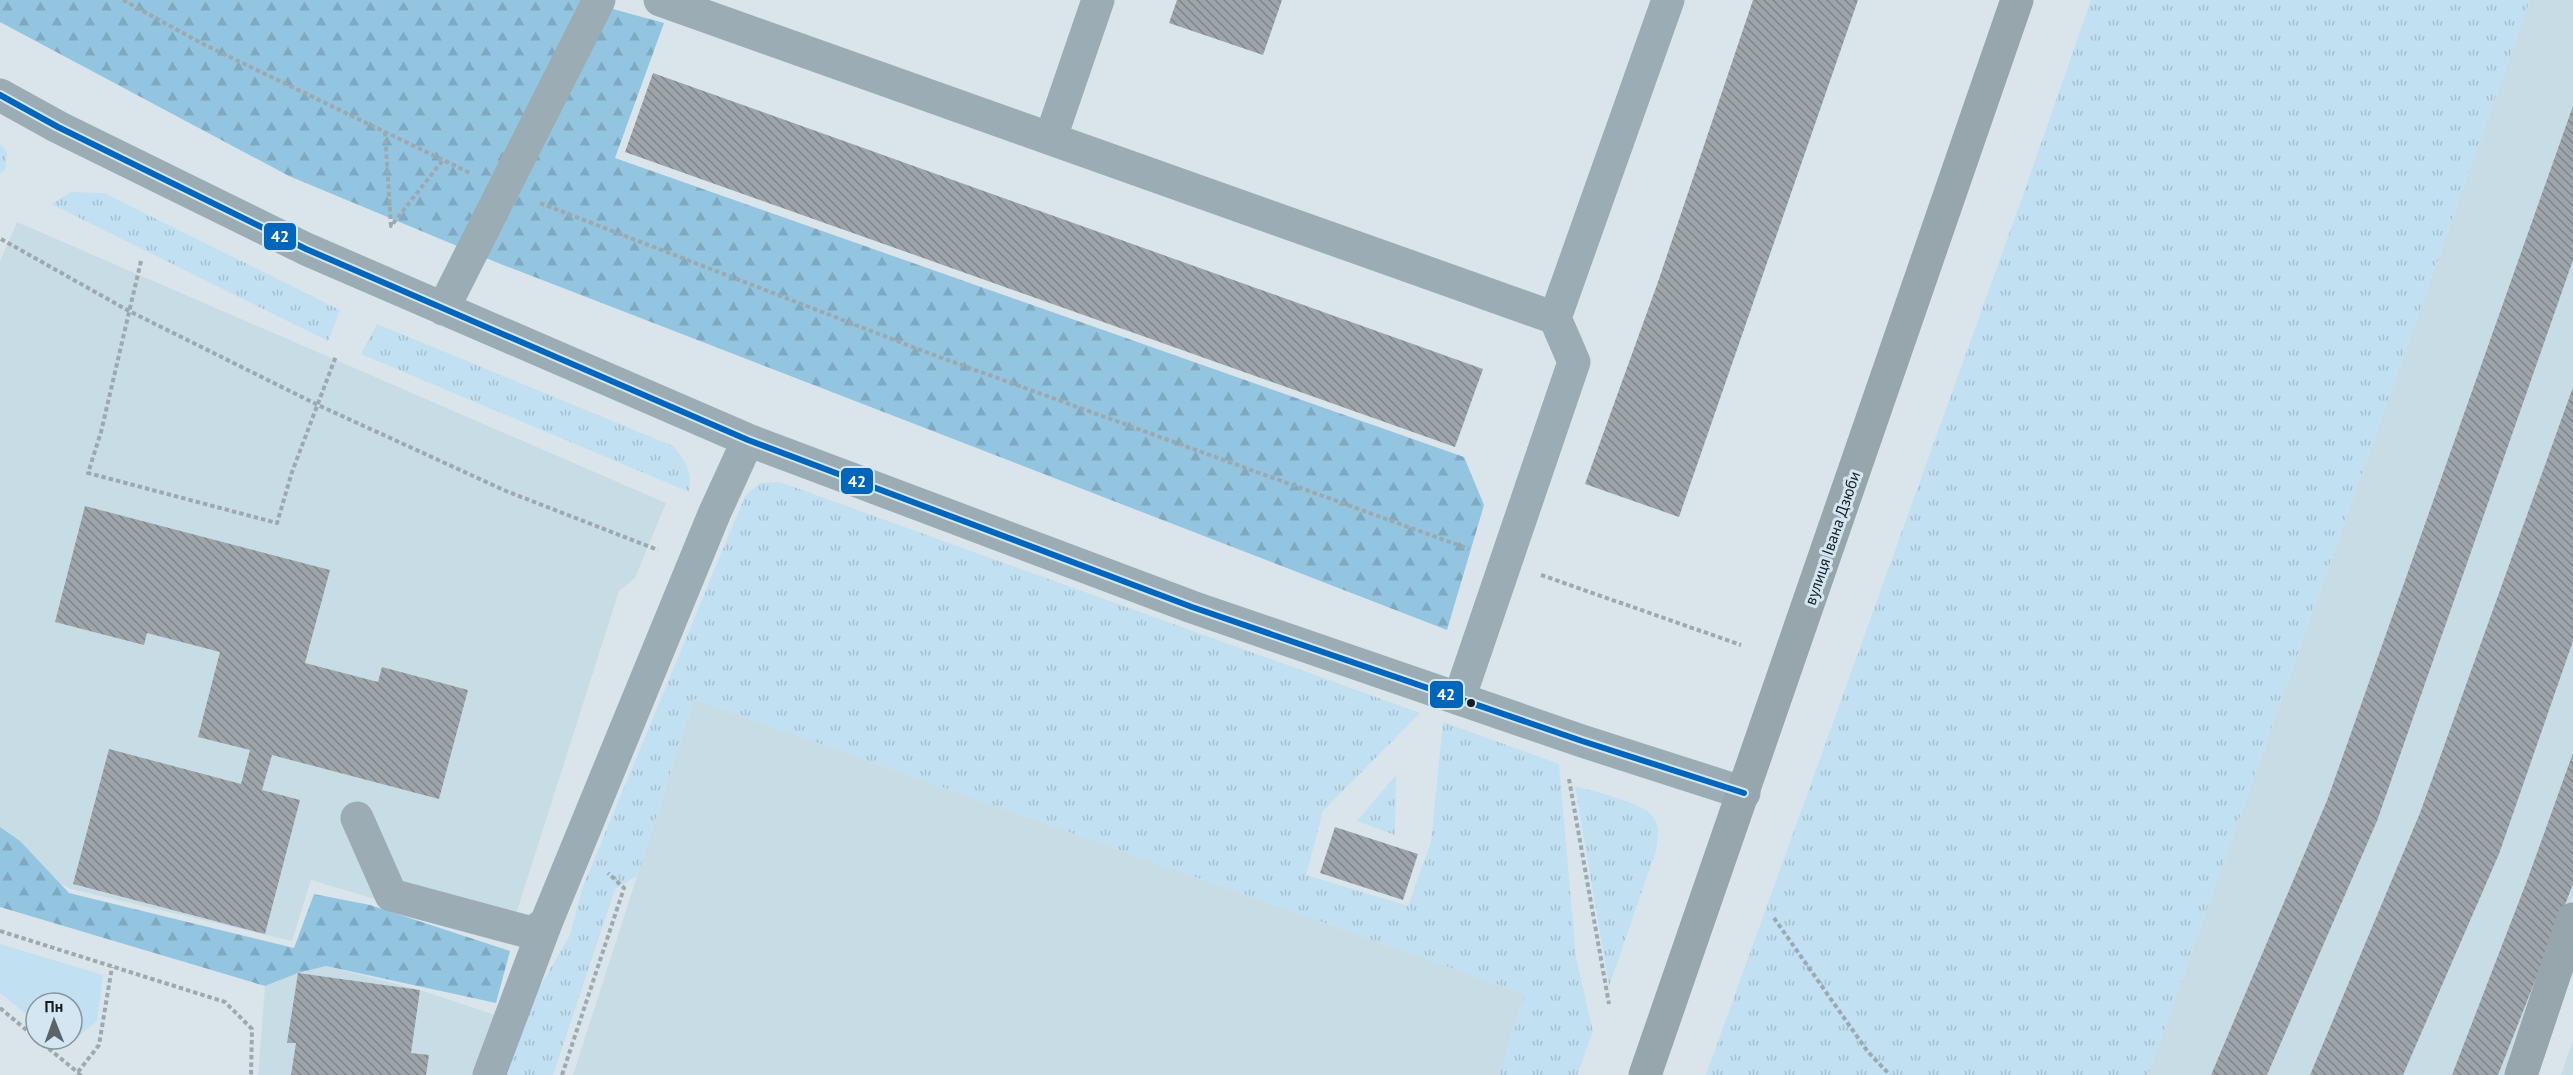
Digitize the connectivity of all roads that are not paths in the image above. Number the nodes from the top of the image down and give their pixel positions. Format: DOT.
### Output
graph roads {
  1 [pos="599,0"];
  2 [pos="660,0"];
  3 [pos="1098,0"];
  4 [pos="1668,0"];
  5 [pos="2017,0"];
  6 [pos="0,95"];
  7 [pos="1051,137"];
  8 [pos="457,315"];
  9 [pos="1555,318"];
  10 [pos="748,440"];
  11 [pos="1459,699"];
  12 [pos="1744,793"];
  13 [pos="357,818"];
  14 [pos="2573,919"];
  15 [pos="546,923"];
  16 [pos="2567,952"];
  17 [pos="489,1075"];
  18 [pos="1645,1075"];
  19 [pos="2521,1075"];
  1 -- 8 [label="street"];
  2 -- 7 [label="street"];
  3 -- 7 [label="street"];
  4 -- 9 [label="street"];
  5 -- 12 [label="main road, вулиця Івана Дзюби"];
  6 -- 8 [label="street"];
  7 -- 9 [label="street"];
  8 -- 10 [label="street"];
  9 -- 11 [label="street"];
  10 -- 11 [label="street"];
  10 -- 15 [label="street"];
  11 -- 12 [label="street"];
  12 -- 18 [label="main road, вулиця Івана Дзюби"];
  13 -- 15 [label="street"];
  14 -- 16 [label="main road"];
  15 -- 17 [label="street"];
  16 -- 19 [label="main road"];
}
